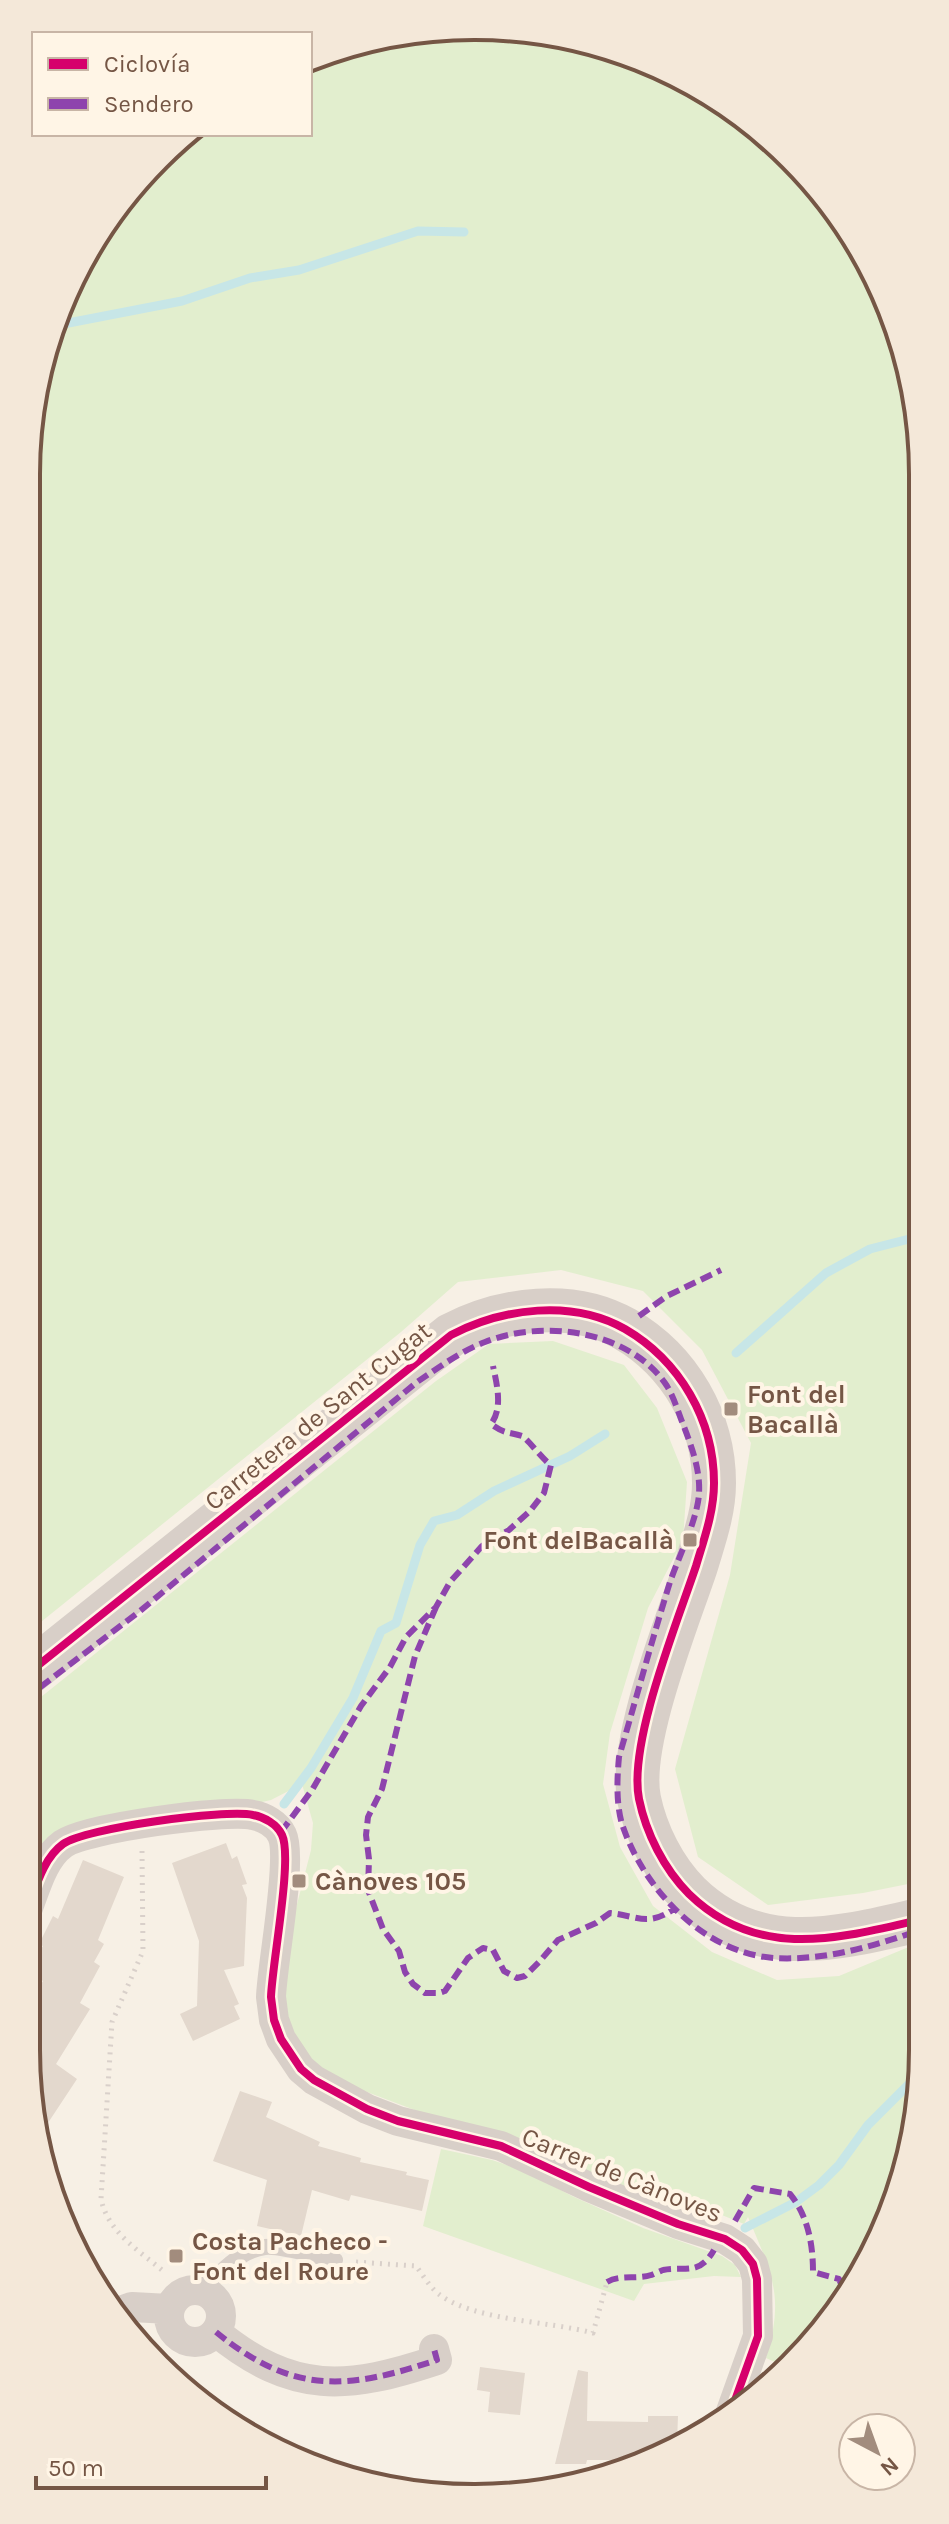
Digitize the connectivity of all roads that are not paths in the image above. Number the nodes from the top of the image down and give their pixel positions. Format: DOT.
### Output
graph roads {
  1 [pos="40,1641"];
  2 [pos="40,1664"];
  3 [pos="40,1881"];
  4 [pos="909,1900"];
  5 [pos="909,1922"];
  6 [pos="342,2261"];
  7 [pos="203,2291"];
  8 [pos="126,2309"];
  9 [pos="169,2309"];
  10 [pos="216,2332"];
  11 [pos="434,2349"];
  12 [pos="737,2396"];
  1 -- 4 [label="main road, Carretera de Sant Cugat"];
  2 -- 5 [label="main road, Carretera de Sant Cugat"];
  3 -- 12 [label="street, Carrer de Cànoves"];
  6 -- 7 [label="lane"];
  7 -- 9 [label="street"];
  7 -- 10 [label="street"];
  8 -- 9 [label="street"];
  9 -- 10 [label="street"];
  10 -- 11 [label="street"];
}
